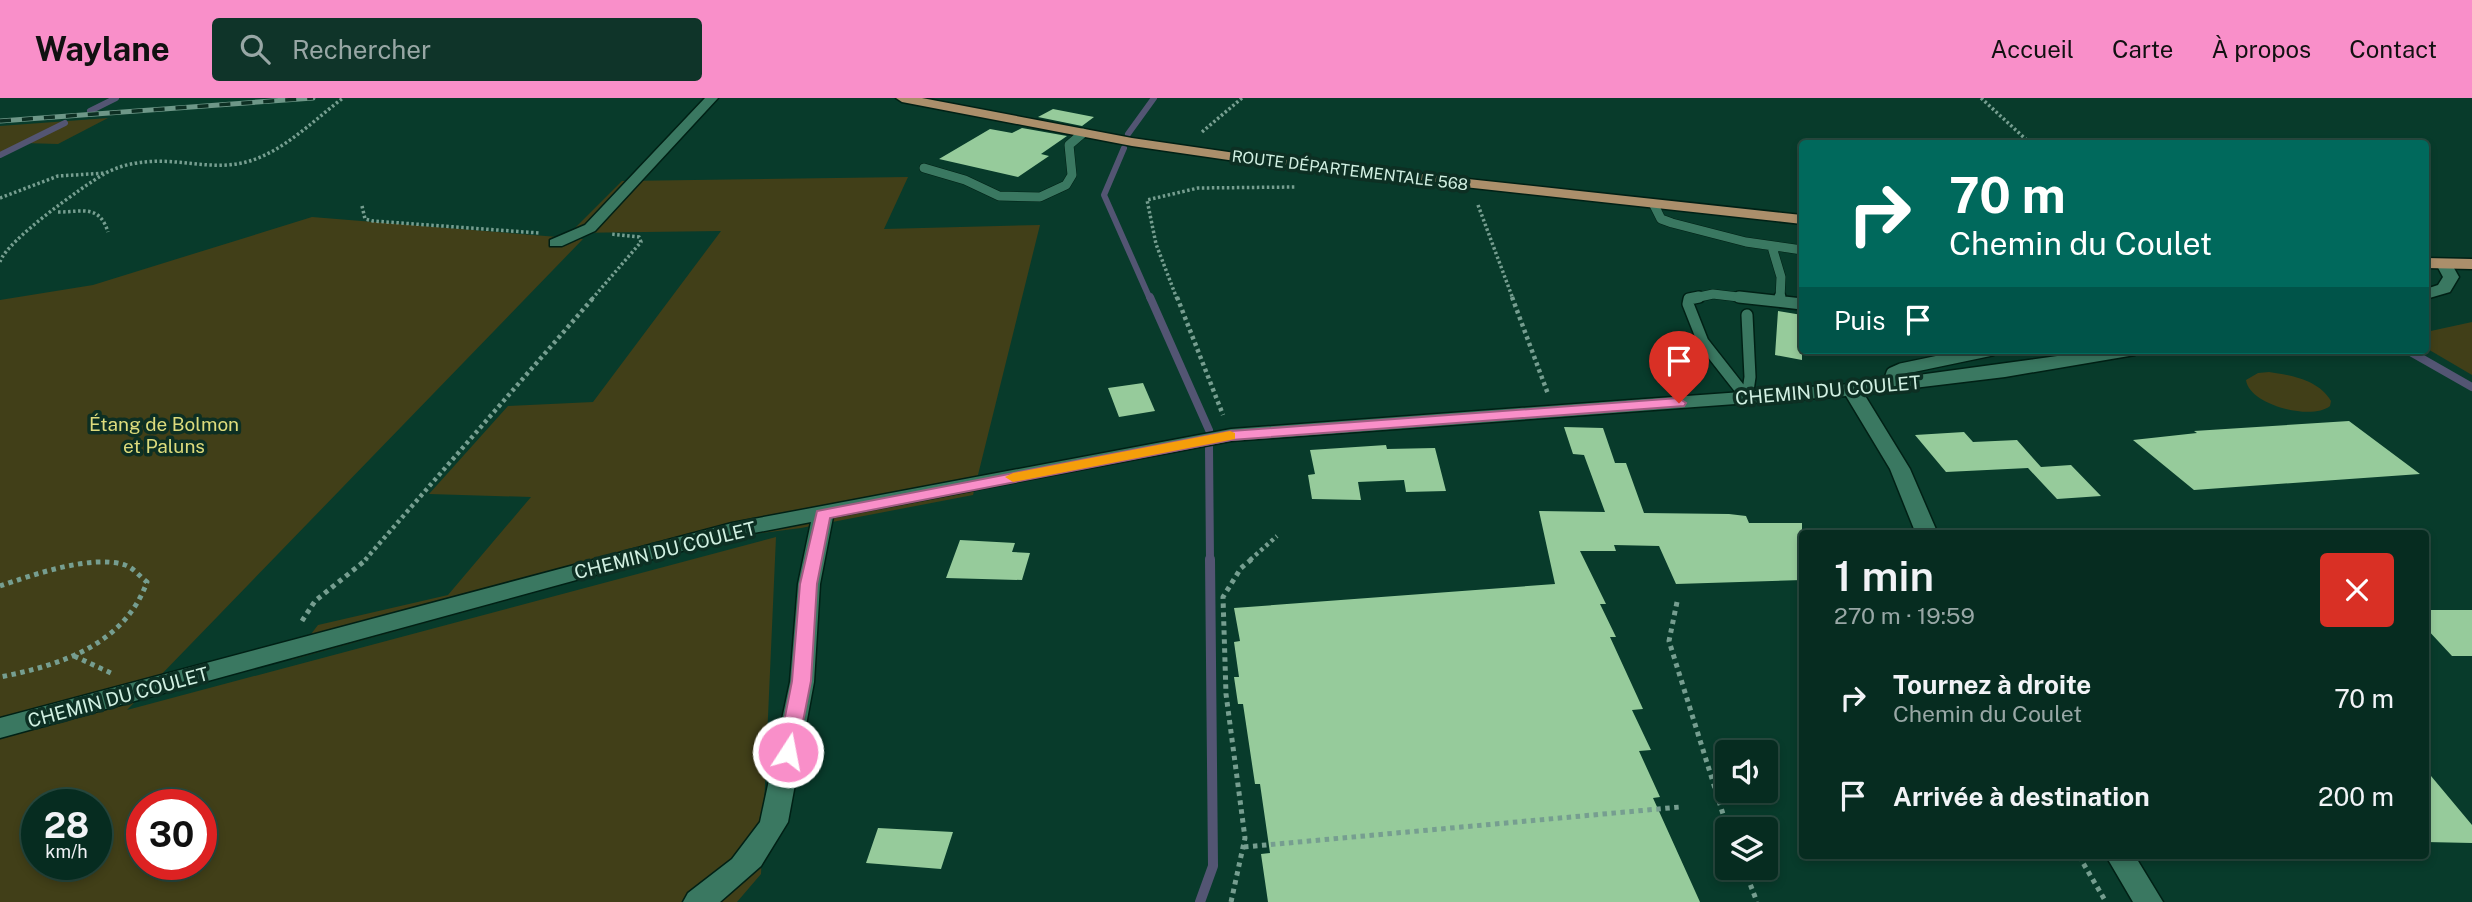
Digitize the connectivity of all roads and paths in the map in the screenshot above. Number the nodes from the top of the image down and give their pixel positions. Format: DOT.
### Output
graph roads {
  1 [pos="343,98"];
  2 [pos="712,98"];
  3 [pos="902,98"];
  4 [pos="1242,98"];
  5 [pos="1982,98"];
  6 [pos="1083,133"];
  7 [pos="2027,140"];
  8 [pos="1184,150"];
  9 [pos="924,168"];
  10 [pos="106,173"];
  11 [pos="1297,187"];
  12 [pos="0,198"];
  13 [pos="1472,202"];
  14 [pos="1654,205"];
  15 [pos="362,206"];
  16 [pos="56,212"];
  17 [pos="1799,220"];
  18 [pos="108,232"];
  19 [pos="576,235"];
  20 [pos="556,243"];
  21 [pos="1773,247"];
  22 [pos="1799,250"];
  23 [pos="0,262"];
  24 [pos="2429,263"];
  25 [pos="2444,264"];
  26 [pos="2472,264"];
  27 [pos="2429,292"];
  28 [pos="1780,300"];
  29 [pos="1799,303"];
  30 [pos="1747,315"];
  31 [pos="1973,354"];
  32 [pos="2108,354"];
  33 [pos="1895,385"];
  34 [pos="1852,390"];
  35 [pos="1747,398"];
  36 [pos="1554,412"];
  37 [pos="1231,436"];
  38 [pos="823,514"];
  39 [pos="1925,530"];
  40 [pos="1277,536"];
  41 [pos="0,586"];
  42 [pos="1677,602"];
  43 [pos="294,649"];
  44 [pos="0,677"];
  45 [pos="0,728"];
  46 [pos="1680,807"];
  47 [pos="1724,817"];
  48 [pos="1244,847"];
  49 [pos="2081,859"];
  50 [pos="2122,859"];
  51 [pos="1749,880"];
  52 [pos="698,902"];
  53 [pos="1231,902"];
  54 [pos="1757,902"];
  55 [pos="2106,902"];
  56 [pos="2148,902"];
  1 -- 10 [label="path"];
  2 -- 19 [label="street"];
  3 -- 6 [label="main road, ROUTE DÉPARTEMENTALE 568"];
  4 -- 8 [label="path"];
  5 -- 7 [label="path"];
  6 -- 8 [label="main road, ROUTE DÉPARTEMENTALE 568"];
  6 -- 9 [label="lane"];
  8 -- 14 [label="main road, ROUTE DÉPARTEMENTALE 568"];
  10 -- 12 [label="path"];
  10 -- 16 [label="path"];
  11 -- 37 [label="path"];
  13 -- 36 [label="path"];
  14 -- 17 [label="main road, ROUTE DÉPARTEMENTALE 568"];
  14 -- 21 [label="lane"];
  15 -- 19 [label="path"];
  16 -- 18 [label="path"];
  16 -- 23 [label="path"];
  19 -- 20 [label="street"];
  19 -- 43 [label="path"];
  21 -- 22 [label="lane"];
  21 -- 28 [label="lane"];
  24 -- 25 [label="main road"];
  25 -- 26 [label="main road"];
  25 -- 27 [label="street"];
  28 -- 29 [label="lane"];
  28 -- 35 [label="lane"];
  30 -- 35 [label="lane"];
  31 -- 33 [label="lane"];
  32 -- 33 [label="street, CHEMIN DU COULET"];
  33 -- 34 [label="street, CHEMIN DU COULET"];
  34 -- 35 [label="street, CHEMIN DU COULET"];
  34 -- 39 [label="street"];
  35 -- 36 [label="street, CHEMIN DU COULET"];
  36 -- 37 [label="street, CHEMIN DU COULET"];
  37 -- 38 [label="street, CHEMIN DU COULET"];
  38 -- 43 [label="street, CHEMIN DU COULET"];
  38 -- 52 [label="street"];
  40 -- 48 [label="path"];
  41 -- 44 [label="path"];
  42 -- 47 [label="path"];
  43 -- 45 [label="street, CHEMIN DU COULET"];
  46 -- 48 [label="path"];
  48 -- 53 [label="path"];
  49 -- 55 [label="path"];
  50 -- 56 [label="street"];
  51 -- 54 [label="path"];
}
